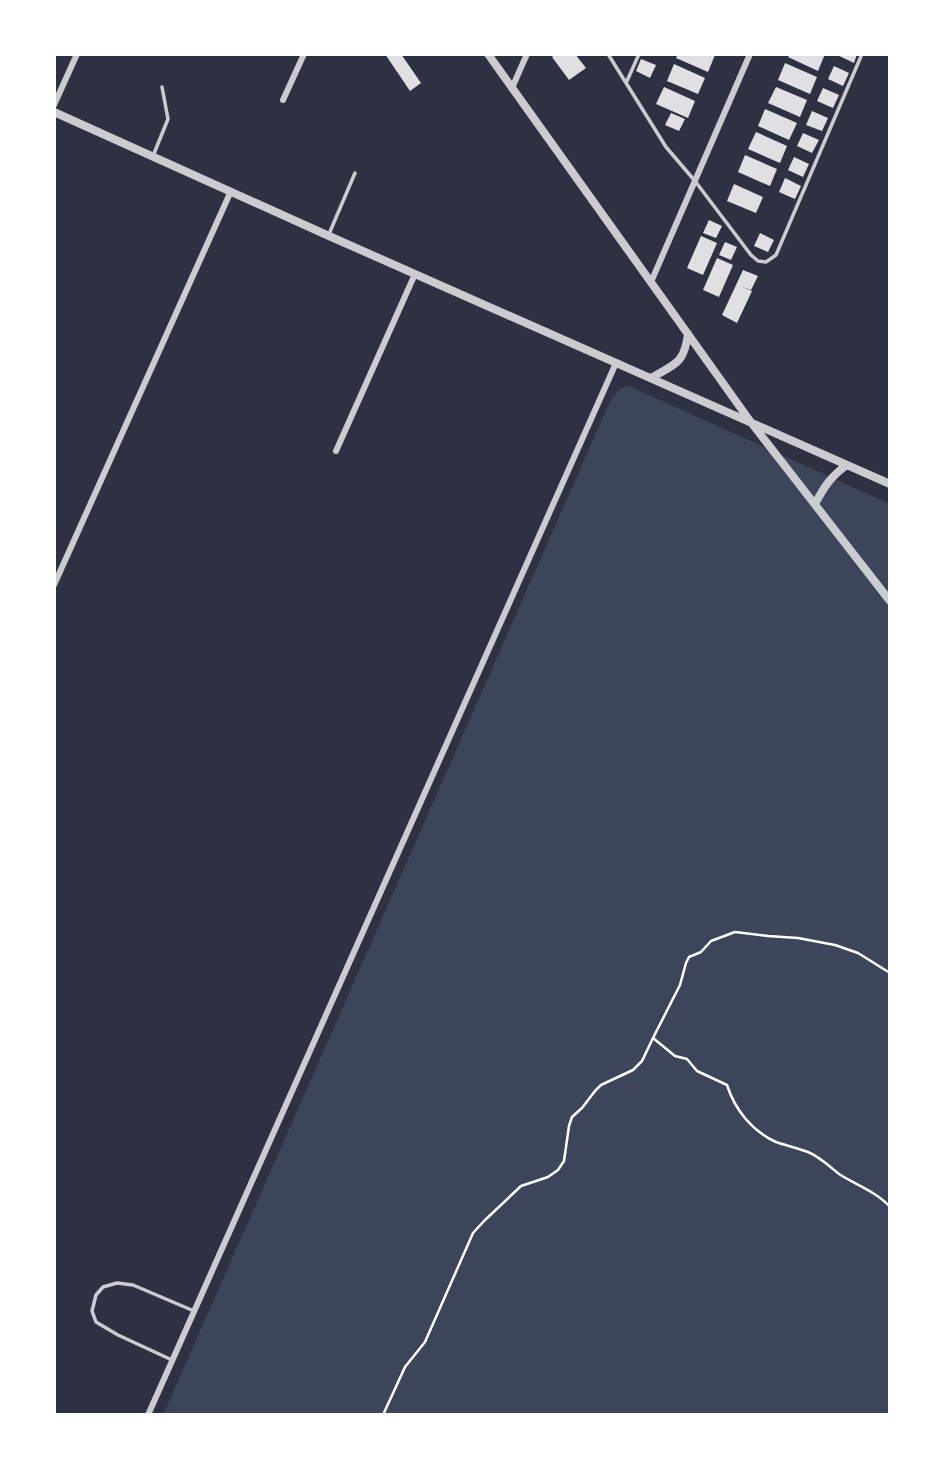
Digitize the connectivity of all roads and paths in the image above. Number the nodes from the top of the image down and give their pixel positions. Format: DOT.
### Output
graph roads {
  1 [pos="77,54"];
  2 [pos="304,54"];
  3 [pos="488,54"];
  4 [pos="527,54"];
  5 [pos="608,54"];
  6 [pos="639,54"];
  7 [pos="750,54"];
  8 [pos="862,54"];
  9 [pos="626,82"];
  10 [pos="162,87"];
  11 [pos="512,88"];
  12 [pos="283,100"];
  13 [pos="54,105"];
  14 [pos="54,112"];
  15 [pos="153,156"];
  16 [pos="355,173"];
  17 [pos="695,181"];
  18 [pos="231,191"];
  19 [pos="328,236"];
  20 [pos="415,274"];
  21 [pos="651,282"];
  22 [pos="688,334"];
  23 [pos="616,363"];
  24 [pos="651,378"];
  25 [pos="750,421"];
  26 [pos="335,451"];
  27 [pos="848,465"];
  28 [pos="890,484"];
  29 [pos="815,504"];
  30 [pos="54,585"];
  31 [pos="890,601"];
  32 [pos="890,973"];
  33 [pos="653,1038"];
  34 [pos="890,1207"];
  35 [pos="194,1311"];
  36 [pos="172,1360"];
  37 [pos="148,1415"];
  38 [pos="383,1415"];
  1 -- 13 [label="street"];
  2 -- 12 [label="street"];
  3 -- 11 [label="street"];
  4 -- 11 [label="street"];
  5 -- 9 [label="lane"];
  6 -- 9 [label="lane"];
  7 -- 17 [label="street"];
  8 -- 17 [label="lane"];
  9 -- 17 [label="lane"];
  10 -- 15 [label="lane"];
  11 -- 21 [label="street"];
  14 -- 15 [label="street"];
  15 -- 18 [label="street"];
  16 -- 19 [label="lane"];
  17 -- 21 [label="street"];
  18 -- 19 [label="street"];
  18 -- 30 [label="street"];
  19 -- 20 [label="street"];
  20 -- 23 [label="street"];
  20 -- 26 [label="street"];
  21 -- 22 [label="street"];
  22 -- 24 [label="street"];
  22 -- 25 [label="street"];
  23 -- 24 [label="street"];
  23 -- 35 [label="street"];
  24 -- 25 [label="street"];
  25 -- 27 [label="street"];
  25 -- 29 [label="street"];
  27 -- 28 [label="street"];
  27 -- 29 [label="street"];
  29 -- 31 [label="street"];
  32 -- 33 [label="path"];
  33 -- 34 [label="path"];
  33 -- 38 [label="path"];
  35 -- 36 [label="street"];
  35 -- 36 [label="lane"];
  36 -- 37 [label="street"];
}
